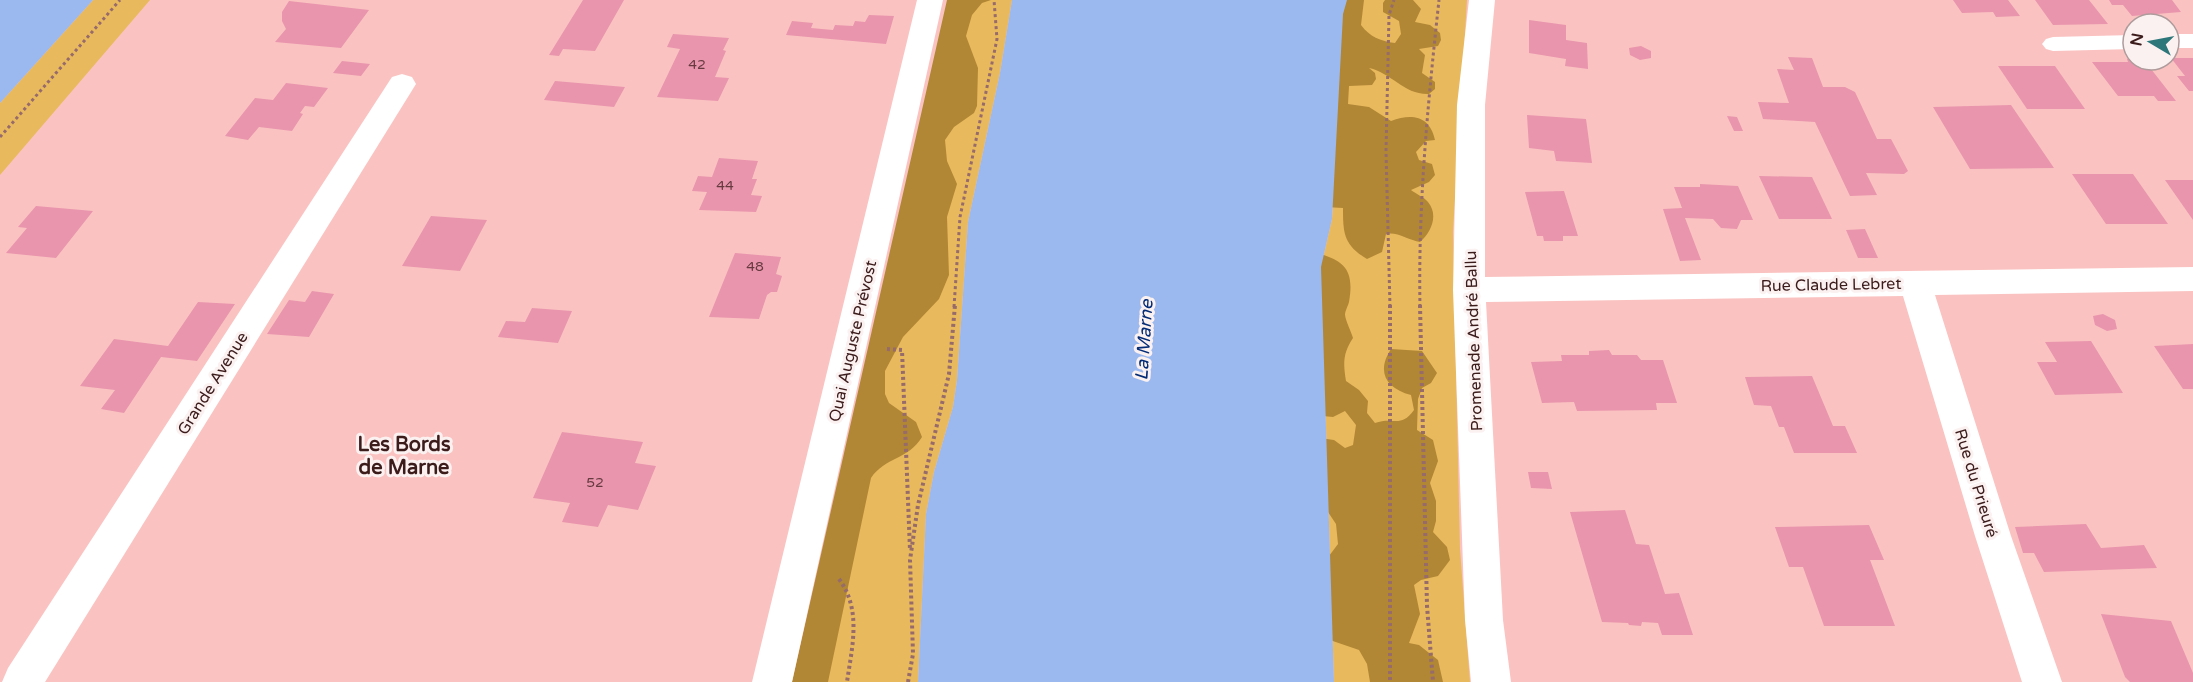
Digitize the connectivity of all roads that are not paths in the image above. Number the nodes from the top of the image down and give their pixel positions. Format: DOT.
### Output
graph roads {
  1 [pos="930,0"];
  2 [pos="1482,0"];
  3 [pos="2121,42"];
  4 [pos="2053,44"];
  5 [pos="402,84"];
  6 [pos="2193,279"];
  7 [pos="1915,283"];
  8 [pos="1469,290"];
  9 [pos="22,682"];
  10 [pos="772,682"];
  11 [pos="1491,682"];
  12 [pos="2042,682"];
  1 -- 10 [label="street, Quai Auguste Prévost"];
  2 -- 8 [label="street, Promenade André Ballu"];
  3 -- 4 [label="lane"];
  5 -- 9 [label="street, Grande Avenue"];
  6 -- 7 [label="street, Rue Claude Lebret"];
  7 -- 8 [label="street, Rue Claude Lebret"];
  7 -- 12 [label="street, Rue du Prieuré"];
  8 -- 11 [label="street, Promenade André Ballu"];
}
